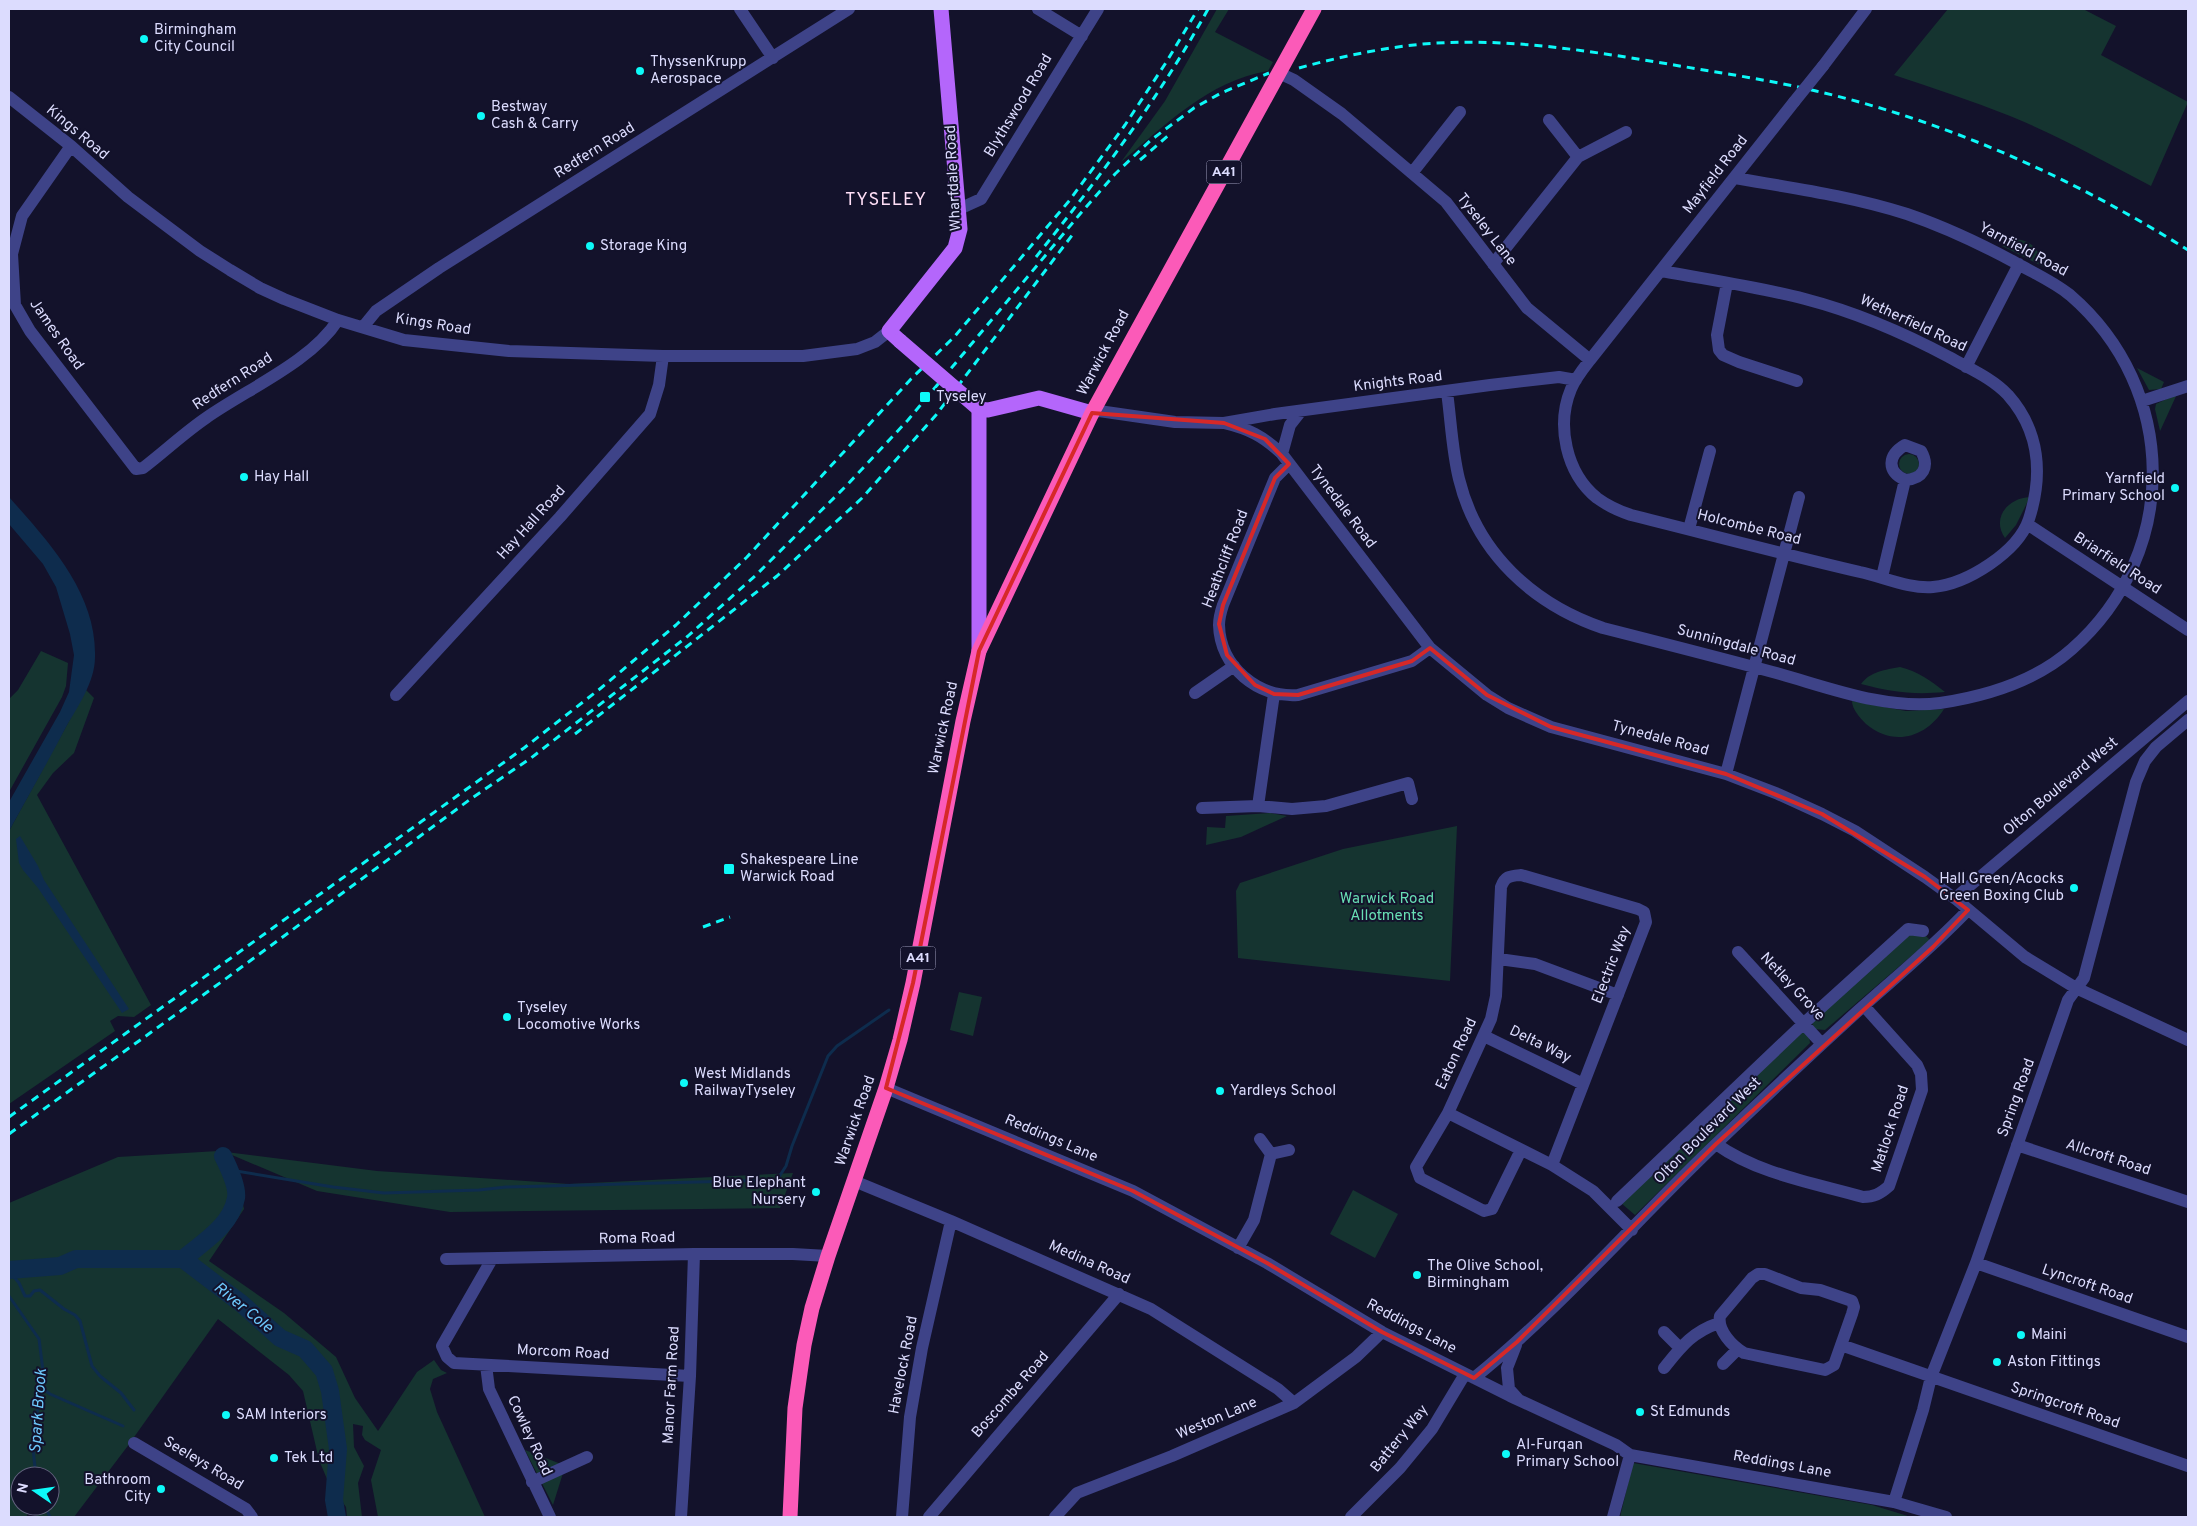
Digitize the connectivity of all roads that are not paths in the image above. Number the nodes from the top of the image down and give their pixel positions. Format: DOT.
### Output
graph roads {
  1 [pos="740,9"];
  2 [pos="849,9"];
  3 [pos="941,9"];
  4 [pos="1038,9"];
  5 [pos="1098,9"];
  6 [pos="1314,9"];
  7 [pos="1866,9"];
  8 [pos="1082,36"];
  9 [pos="773,58"];
  10 [pos="1278,73"];
  11 [pos="9,97"];
  12 [pos="1460,112"];
  13 [pos="1550,120"];
  14 [pos="1626,132"];
  15 [pos="71,146"];
  16 [pos="1578,157"];
  17 [pos="1412,173"];
  18 [pos="1735,178"];
  19 [pos="959,208"];
  20 [pos="1493,264"];
  21 [pos="2019,264"];
  22 [pos="1662,271"];
  23 [pos="1728,283"];
  24 [pos="338,320"];
  25 [pos="363,327"];
  26 [pos="895,336"];
  27 [pos="663,356"];
  28 [pos="1590,360"];
  29 [pos="1966,367"];
  30 [pos="1576,380"];
  31 [pos="1797,380"];
  32 [pos="2188,386"];
  33 [pos="1447,392"];
  34 [pos="2142,400"];
  35 [pos="979,409"];
  36 [pos="1301,411"];
  37 [pos="1092,413"];
  38 [pos="1224,423"];
  39 [pos="1710,451"];
  40 [pos="1286,459"];
  41 [pos="143,468"];
  42 [pos="1905,480"];
  43 [pos="1800,497"];
  44 [pos="2027,524"];
  45 [pos="1688,529"];
  46 [pos="1785,554"];
  47 [pos="1882,577"];
  48 [pos="980,583"];
  49 [pos="2123,588"];
  50 [pos="998,611"];
  51 [pos="2188,630"];
  52 [pos="1430,648"];
  53 [pos="979,651"];
  54 [pos="1234,666"];
  55 [pos="1755,668"];
  56 [pos="1195,693"];
  57 [pos="1274,694"];
  58 [pos="396,696"];
  59 [pos="2188,701"];
  60 [pos="2188,720"];
  61 [pos="1726,774"];
  62 [pos="1412,799"];
  63 [pos="1258,806"];
  64 [pos="1202,808"];
  65 [pos="1504,879"];
  66 [pos="1957,900"];
  67 [pos="1968,910"];
  68 [pos="1923,931"];
  69 [pos="1738,952"];
  70 [pos="1499,959"];
  71 [pos="2076,988"];
  72 [pos="1618,995"];
  73 [pos="1864,1006"];
  74 [pos="1804,1024"];
  75 [pos="1484,1036"];
  76 [pos="2188,1040"];
  77 [pos="1822,1044"];
  78 [pos="1583,1084"];
  79 [pos="886,1088"];
  80 [pos="1448,1113"];
  81 [pos="1260,1139"];
  82 [pos="1716,1144"];
  83 [pos="2017,1145"];
  84 [pos="1289,1150"];
  85 [pos="1521,1150"];
  86 [pos="1271,1154"];
  87 [pos="1552,1166"];
  88 [pos="854,1181"];
  89 [pos="1616,1201"];
  90 [pos="2188,1202"];
  91 [pos="951,1221"];
  92 [pos="1632,1230"];
  93 [pos="1238,1248"];
  94 [pos="694,1254"];
  95 [pos="828,1256"];
  96 [pos="446,1259"];
  97 [pos="492,1259"];
  98 [pos="1976,1263"];
  99 [pos="1120,1294"];
  100 [pos="1719,1322"];
  101 [pos="1382,1332"];
  102 [pos="1664,1332"];
  103 [pos="2188,1337"];
  104 [pos="1518,1342"];
  105 [pos="1841,1345"];
  106 [pos="1680,1348"];
  107 [pos="1738,1349"];
  108 [pos="1723,1364"];
  109 [pos="486,1366"];
  110 [pos="1664,1368"];
  111 [pos="690,1376"];
  112 [pos="1470,1376"];
  113 [pos="1931,1377"];
  114 [pos="1519,1400"];
  115 [pos="1294,1403"];
  116 [pos="134,1443"];
  117 [pos="1630,1455"];
  118 [pos="587,1457"];
  119 [pos="2188,1466"];
  120 [pos="532,1482"];
  121 [pos="1894,1502"];
  122 [pos="252,1517"];
  123 [pos="550,1517"];
  124 [pos="681,1517"];
  125 [pos="790,1517"];
  126 [pos="902,1517"];
  127 [pos="929,1517"];
  128 [pos="1055,1517"];
  129 [pos="1351,1517"];
  130 [pos="1613,1517"];
  131 [pos="1946,1517"];
  1 -- 9 [label="street"];
  2 -- 9 [label="street, Redfern Road"];
  3 -- 19 [label="main road, Wharfdale Road"];
  4 -- 8 [label="street"];
  5 -- 8 [label="street, Blythswood Road"];
  6 -- 10 [label="highway, Warwick Road / A41"];
  7 -- 18 [label="street, Mayfield Road, bridge"];
  8 -- 19 [label="street, Blythswood Road"];
  9 -- 25 [label="street, Redfern Road"];
  10 -- 17 [label="street, Tyseley Lane"];
  10 -- 37 [label="highway, Warwick Road / A41"];
  11 -- 15 [label="street, Kings Road"];
  12 -- 17 [label="street"];
  13 -- 16 [label="street"];
  14 -- 16 [label="street"];
  15 -- 24 [label="street, Kings Road"];
  15 -- 41 [label="street, James Road"];
  16 -- 20 [label="street"];
  17 -- 20 [label="street, Tyseley Lane"];
  18 -- 21 [label="street, Yarnfield Road"];
  18 -- 22 [label="street, Mayfield Road"];
  19 -- 26 [label="main road, Wharfdale Road"];
  20 -- 28 [label="street, Tyseley Lane"];
  21 -- 29 [label="street"];
  21 -- 34 [label="street, Yarnfield Road"];
  22 -- 23 [label="street, Wetherfield Road"];
  22 -- 28 [label="street, Mayfield Road"];
  23 -- 29 [label="street, Wetherfield Road"];
  23 -- 31 [label="street"];
  24 -- 25 [label="street, Kings Road"];
  24 -- 41 [label="street, Redfern Road"];
  25 -- 27 [label="street, Kings Road"];
  26 -- 27 [label="street, Kings Road"];
  26 -- 35 [label="main road, bridge"];
  27 -- 58 [label="street, Hay Hall Road"];
  28 -- 30 [label="street, Holcombe Road"];
  29 -- 44 [label="street, Wetherfield Road"];
  30 -- 33 [label="street, Knights Road"];
  30 -- 45 [label="street, Holcombe Road"];
  32 -- 34 [label="street"];
  33 -- 36 [label="street, Knights Road"];
  33 -- 55 [label="street, Sunningdale Road"];
  34 -- 49 [label="street, Yarnfield Road"];
  35 -- 37 [label="main road"];
  35 -- 48 [label="main road"];
  36 -- 38 [label="street, Knights Road"];
  36 -- 40 [label="street"];
  37 -- 38 [label="street, Knights Road"];
  37 -- 50 [label="highway, Warwick Road / A41"];
  38 -- 40 [label="street, Knights Road"];
  39 -- 45 [label="street"];
  40 -- 52 [label="street, Tynedale Road"];
  40 -- 54 [label="street, Heathcliff Road"];
  42 -- 47 [label="street"];
  43 -- 46 [label="street"];
  44 -- 47 [label="street, Holcombe Road"];
  44 -- 49 [label="street, Briarfield Road"];
  45 -- 46 [label="street, Holcombe Road"];
  46 -- 47 [label="street, Holcombe Road"];
  46 -- 55 [label="street"];
  48 -- 50 [label="main road"];
  48 -- 53 [label="main road"];
  49 -- 51 [label="street, Briarfield Road"];
  49 -- 55 [label="street, Sunningdale Road"];
  50 -- 53 [label="highway, Warwick Road / A41"];
  52 -- 57 [label="street, Heathcliff Road"];
  52 -- 61 [label="street, Tynedale Road"];
  53 -- 79 [label="highway, Warwick Road / A41"];
  54 -- 56 [label="street"];
  54 -- 57 [label="street, Heathcliff Road"];
  55 -- 61 [label="street"];
  57 -- 63 [label="street"];
  59 -- 66 [label="street, Olton Boulevard West"];
  60 -- 71 [label="street, Spring Road"];
  61 -- 66 [label="street, Tynedale Road"];
  62 -- 63 [label="street"];
  63 -- 64 [label="street"];
  65 -- 70 [label="street, Eaton Road"];
  65 -- 72 [label="street, Electric Way"];
  66 -- 67 [label="street, Tynedale Road"];
  67 -- 71 [label="street, Tynedale Road"];
  67 -- 73 [label="street, Olton Boulevard West"];
  68 -- 74 [label="street"];
  69 -- 74 [label="street, Netley Grove"];
  70 -- 72 [label="street"];
  70 -- 75 [label="street, Eaton Road"];
  71 -- 76 [label="street, Tynedale Road"];
  71 -- 83 [label="street, Spring Road"];
  72 -- 78 [label="street, Electric Way"];
  73 -- 77 [label="street, Olton Boulevard West"];
  73 -- 82 [label="street, Matlock Road"];
  74 -- 77 [label="street, Netley Grove"];
  74 -- 89 [label="street"];
  75 -- 78 [label="street, Delta Way"];
  75 -- 80 [label="street, Eaton Road"];
  77 -- 82 [label="street, Olton Boulevard West"];
  78 -- 87 [label="street, Electric Way"];
  79 -- 88 [label="highway, Warwick Road / A41"];
  79 -- 93 [label="street, Reddings Lane"];
  80 -- 85 [label="street, Eaton Road"];
  80 -- 85 [label="street"];
  81 -- 86 [label="street"];
  82 -- 92 [label="street, Olton Boulevard West"];
  83 -- 90 [label="street, Allcroft Road"];
  83 -- 98 [label="street, Spring Road"];
  84 -- 86 [label="street"];
  85 -- 87 [label="street, Eaton Road"];
  86 -- 93 [label="street"];
  87 -- 92 [label="street, Eaton Road"];
  88 -- 91 [label="street, Medina Road"];
  88 -- 95 [label="highway, Warwick Road / A41"];
  91 -- 99 [label="street, Medina Road"];
  91 -- 126 [label="street, Havelock Road"];
  92 -- 104 [label="street, Olton Boulevard West"];
  93 -- 101 [label="street, Reddings Lane"];
  94 -- 95 [label="street, Roma Road"];
  94 -- 97 [label="street, Roma Road"];
  94 -- 111 [label="street, Manor Farm Road"];
  95 -- 125 [label="highway, Warwick Road / A41"];
  96 -- 97 [label="street, Roma Road"];
  97 -- 109 [label="street, Morcom Road"];
  98 -- 103 [label="street, Lyncroft Road"];
  98 -- 113 [label="street, Spring Road"];
  99 -- 115 [label="street, Medina Road"];
  99 -- 127 [label="street, Boscombe Road"];
  100 -- 105 [label="street"];
  100 -- 106 [label="street"];
  100 -- 107 [label="street"];
  101 -- 112 [label="street, Reddings Lane"];
  101 -- 115 [label="street, Weston Lane"];
  102 -- 106 [label="street"];
  104 -- 112 [label="street, Olton Boulevard West"];
  104 -- 114 [label="street"];
  105 -- 107 [label="street"];
  105 -- 113 [label="street, Springcroft Road"];
  106 -- 110 [label="street"];
  107 -- 108 [label="street"];
  109 -- 111 [label="street, Morcom Road"];
  109 -- 120 [label="street, Cowley Road"];
  111 -- 124 [label="street, Manor Farm Road"];
  112 -- 114 [label="street, Reddings Lane"];
  112 -- 129 [label="street, Battery Way"];
  113 -- 119 [label="street, Springcroft Road"];
  113 -- 121 [label="street, Spring Road"];
  114 -- 117 [label="street, Reddings Lane"];
  115 -- 128 [label="street, Weston Lane"];
  116 -- 122 [label="street, Seeleys Road"];
  117 -- 121 [label="street, Reddings Lane"];
  117 -- 130 [label="street"];
  118 -- 120 [label="street"];
  120 -- 123 [label="street, Cowley Road"];
  121 -- 131 [label="street, Reddings Lane"];
}
